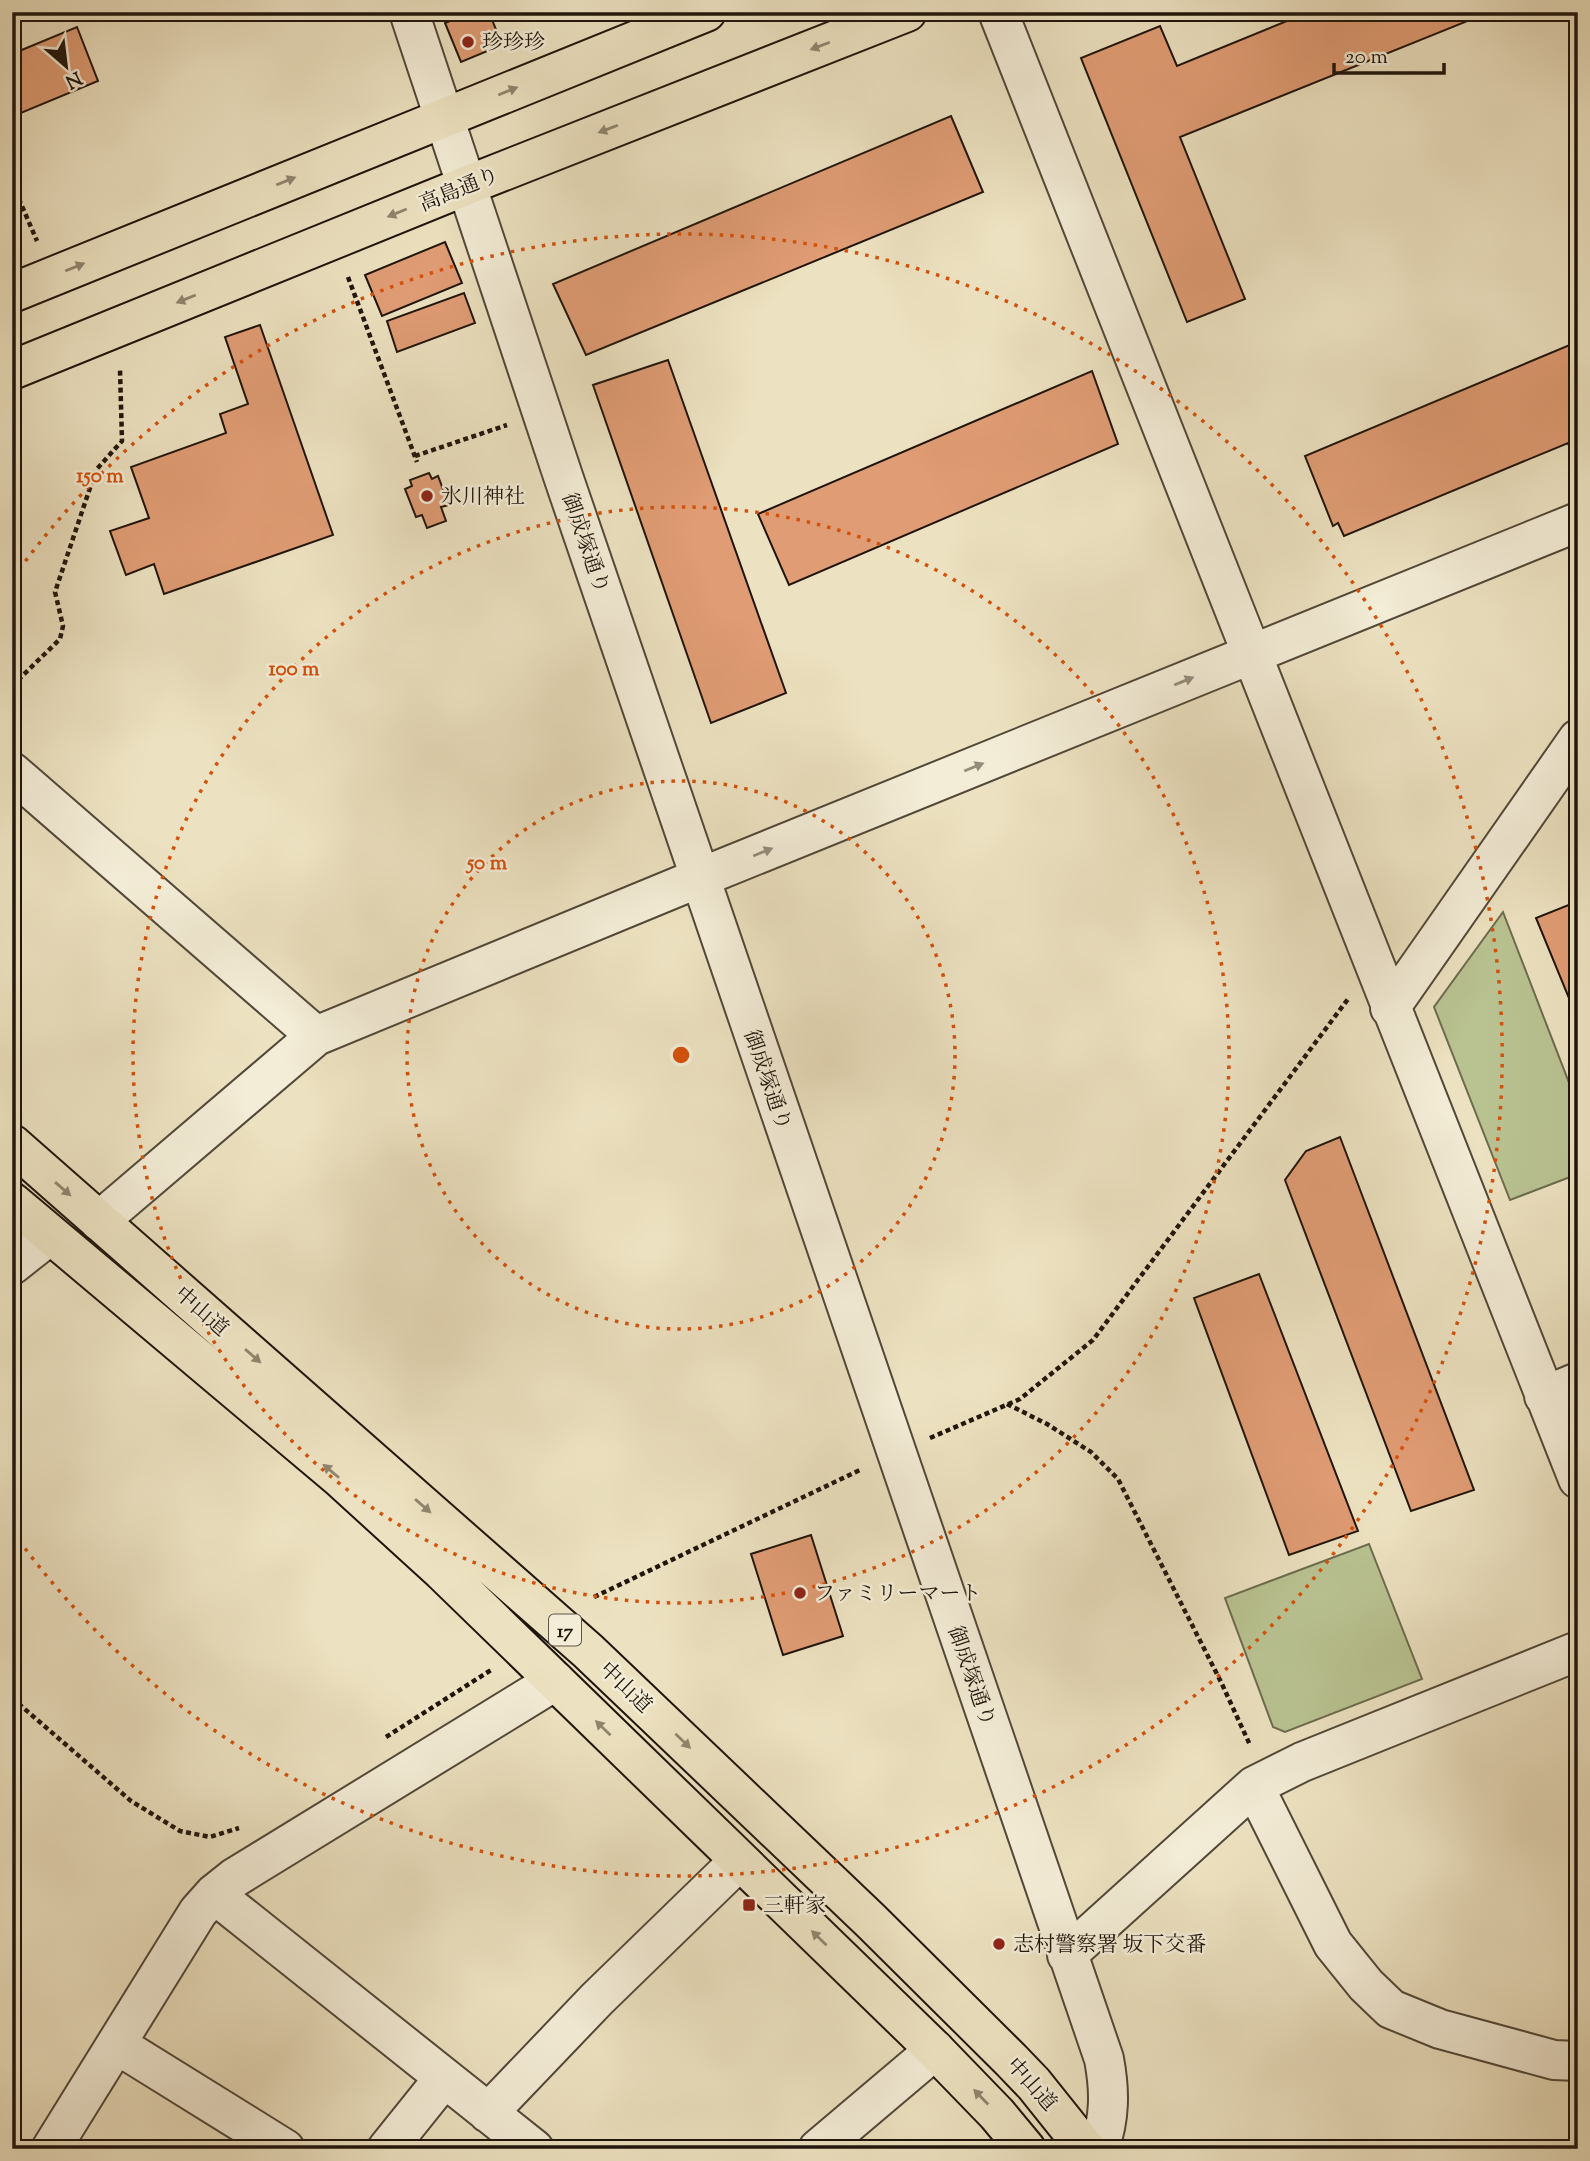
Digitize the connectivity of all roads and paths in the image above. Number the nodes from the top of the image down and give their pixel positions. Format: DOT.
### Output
graph roads {
  1 [pos="409,12"];
  2 [pos="706,12"];
  3 [pos="906,12"];
  4 [pos="998,12"];
  5 [pos="444,117"];
  6 [pos="12,183"];
  7 [pos="468,185"];
  8 [pos="37,241"];
  9 [pos="348,277"];
  10 [pos="12,293"];
  11 [pos="12,370"];
  12 [pos="120,370"];
  13 [pos="511,423"];
  14 [pos="1578,522"];
  15 [pos="1252,654"];
  16 [pos="12,686"];
  17 [pos="1578,739"];
  18 [pos="12,772"];
  19 [pos="699,878"];
  20 [pos="1348,998"];
  21 [pos="1390,1008"];
  22 [pos="316,1036"];
  23 [pos="12,1144"];
  24 [pos="12,1202"];
  25 [pos="99,1221"];
  26 [pos="50,1235"];
  27 [pos="12,1265"];
  28 [pos="1561,1389"];
  29 [pos="1007,1404"];
  30 [pos="896,1452"];
  31 [pos="1578,1479"];
  32 [pos="594,1597"];
  33 [pos="1578,1651"];
  34 [pos="492,1669"];
  35 [pos="555,1681"];
  36 [pos="12,1698"];
  37 [pos="376,1743"];
  38 [pos="1260,1783"];
  39 [pos="251,1821"];
  40 [pos="739,1861"];
  41 [pos="214,1894"];
  42 [pos="1067,1955"];
  43 [pos="116,2044"];
  44 [pos="935,2050"];
  45 [pos="1577,2065"];
  46 [pos="444,2078"];
  47 [pos="488,2113"];
  48 [pos="51,2149"];
  49 [pos="285,2149"];
  50 [pos="387,2149"];
  51 [pos="534,2149"];
  52 [pos="818,2149"];
  53 [pos="1026,2149"];
  54 [pos="1086,2149"];
  55 [pos="1099,2149"];
  1 -- 5 [label="street, 御成塚通り"];
  5 -- 2 [label="main road, one-way"];
  3 -- 7 [label="main road, 高島通り, one-way"];
  4 -- 15 [label="street"];
  5 -- 7 [label="street, 御成塚通り"];
  10 -- 5 [label="main road, one-way"];
  6 -- 8 [label="path"];
  7 -- 11 [label="main road, 高島通り, one-way"];
  7 -- 19 [label="street, 御成塚通り"];
  9 -- 13 [label="path"];
  12 -- 16 [label="path"];
  14 -- 15 [label="street"];
  19 -- 15 [label="street, one-way"];
  15 -- 21 [label="street"];
  17 -- 21 [label="street"];
  18 -- 22 [label="street"];
  19 -- 22 [label="street"];
  19 -- 30 [label="street, 御成塚通り"];
  20 -- 29 [label="path"];
  21 -- 28 [label="street"];
  22 -- 25 [label="street"];
  23 -- 25 [label="main road, 中山道 / 17, one-way"];
  24 -- 26 [label="main road, 中山道 / 17"];
  25 -- 54 [label="main road, 中山道 / 17, one-way"];
  26 -- 27 [label="street"];
  35 -- 26 [label="main road, 中山道 / 17, one-way"];
  28 -- 31 [label="street"];
  29 -- 30 [label="path"];
  29 -- 38 [label="path"];
  30 -- 32 [label="path"];
  30 -- 42 [label="street, 御成塚通り"];
  33 -- 38 [label="street"];
  34 -- 37 [label="path"];
  40 -- 35 [label="main road, 中山道 / 17, one-way"];
  35 -- 41 [label="street"];
  36 -- 39 [label="path"];
  38 -- 42 [label="street"];
  38 -- 45 [label="street"];
  44 -- 40 [label="main road, 中山道 / 17, one-way"];
  40 -- 47 [label="street"];
  41 -- 43 [label="street"];
  41 -- 46 [label="street"];
  42 -- 55 [label="street, 御成塚通り"];
  43 -- 48 [label="street"];
  43 -- 49 [label="street"];
  44 -- 52 [label="street"];
  53 -- 44 [label="main road, 中山道 / 17, one-way"];
  46 -- 47 [label="street"];
  46 -- 50 [label="street"];
  47 -- 51 [label="street"];
}
